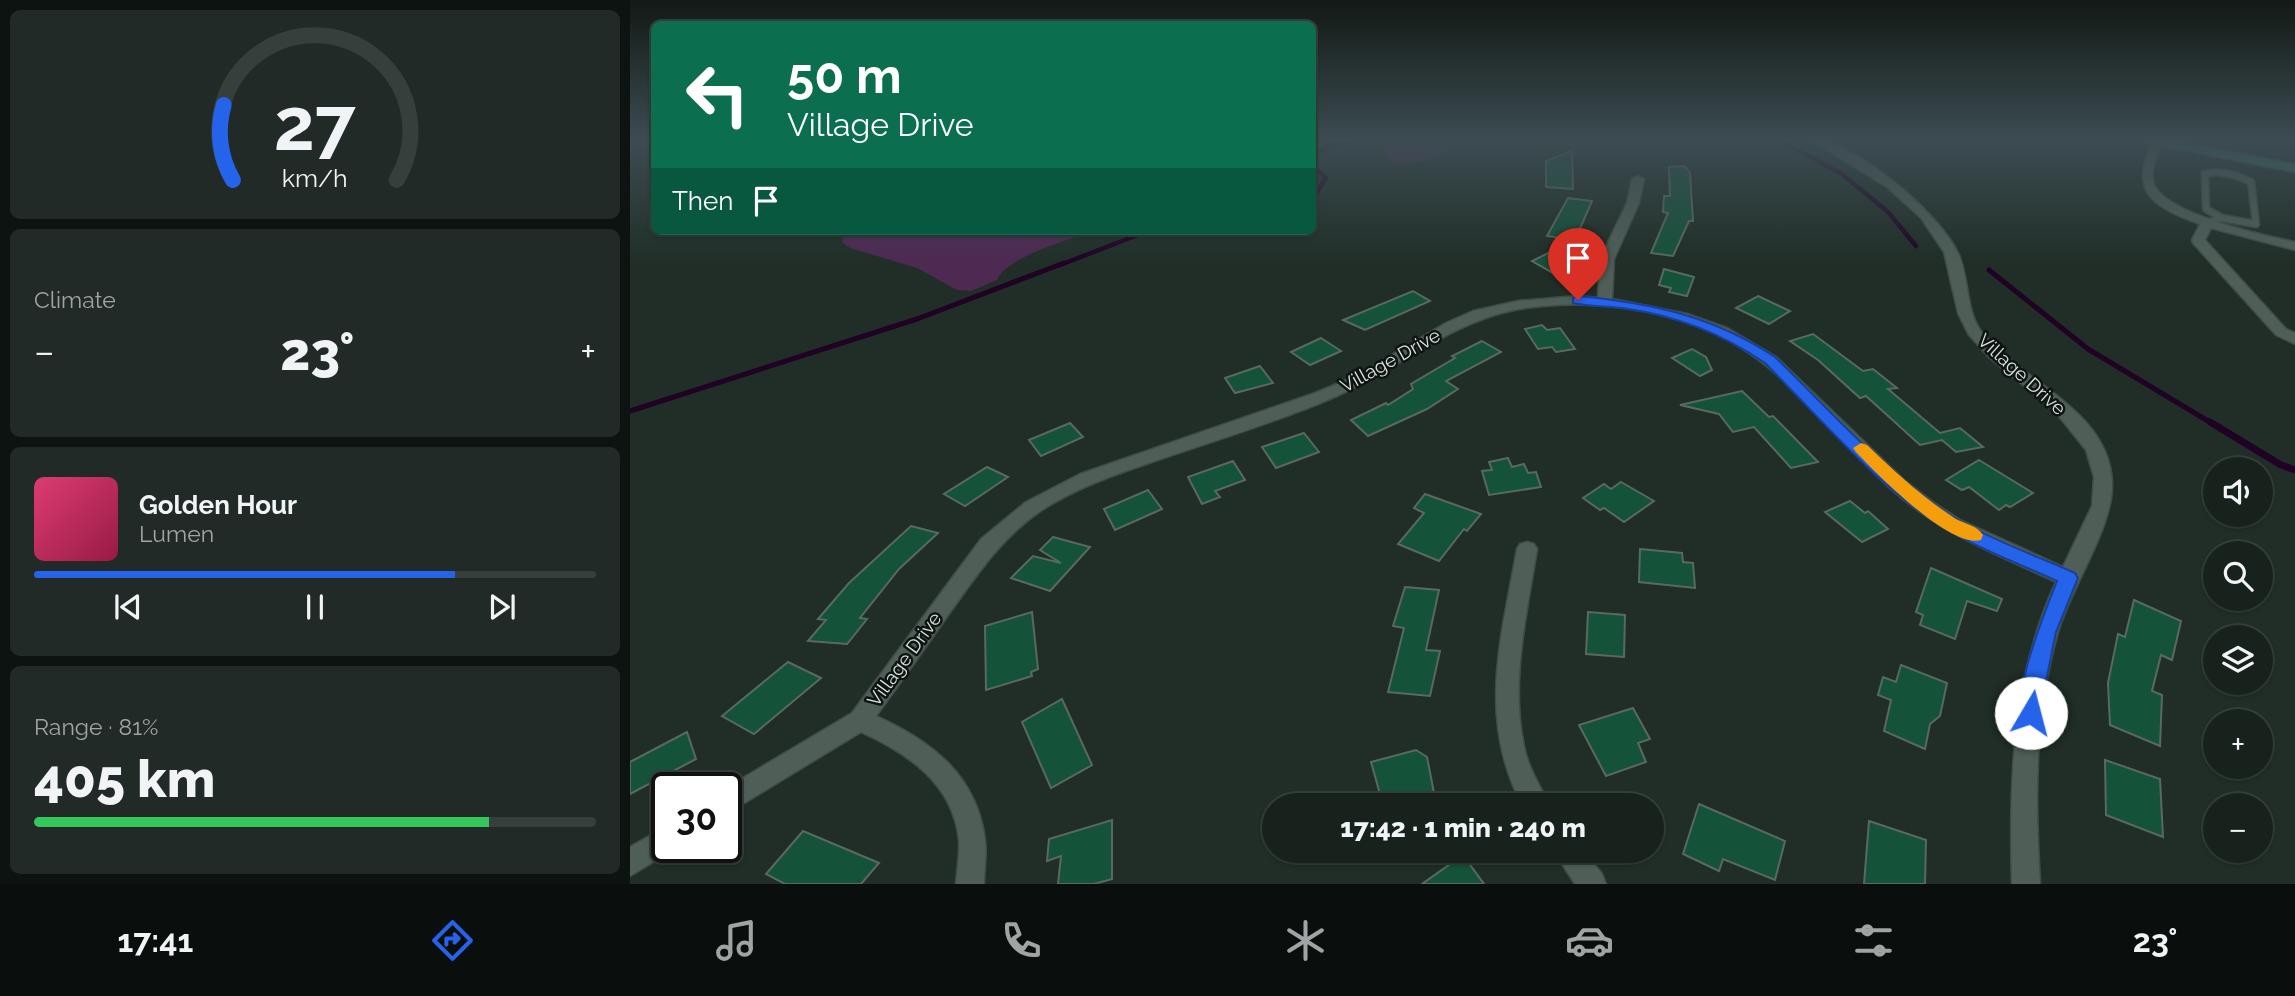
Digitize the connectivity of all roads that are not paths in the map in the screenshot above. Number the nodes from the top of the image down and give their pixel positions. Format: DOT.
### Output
graph roads {
  1 [pos="1638,180"];
  2 [pos="1883,180"];
  3 [pos="2147,180"];
  4 [pos="2205,180"];
  5 [pos="2248,180"];
  6 [pos="2222,218"];
  7 [pos="2207,223"];
  8 [pos="2295,246"];
  9 [pos="1605,303"];
  10 [pos="2295,340"];
  11 [pos="1527,550"];
  12 [pos="2068,578"];
  13 [pos="860,720"];
  14 [pos="742,793"];
  15 [pos="1530,793"];
  16 [pos="651,849"];
  17 [pos="630,862"];
  18 [pos="1576,863"];
  19 [pos="970,884"];
  20 [pos="1592,884"];
  21 [pos="2026,884"];
  1 -- 9 [label="street"];
  2 -- 12 [label="street, Village Drive"];
  3 -- 7 [label="street"];
  4 -- 6 [label="lane"];
  5 -- 6 [label="lane"];
  6 -- 7 [label="lane"];
  7 -- 8 [label="street"];
  7 -- 10 [label="street"];
  9 -- 12 [label="street, Village Drive"];
  9 -- 13 [label="street, Village Drive"];
  11 -- 15 [label="street"];
  12 -- 21 [label="street, Village Drive"];
  13 -- 14 [label="street, Village Drive"];
  13 -- 19 [label="street"];
  16 -- 17 [label="street"];
  18 -- 20 [label="street"];
}
